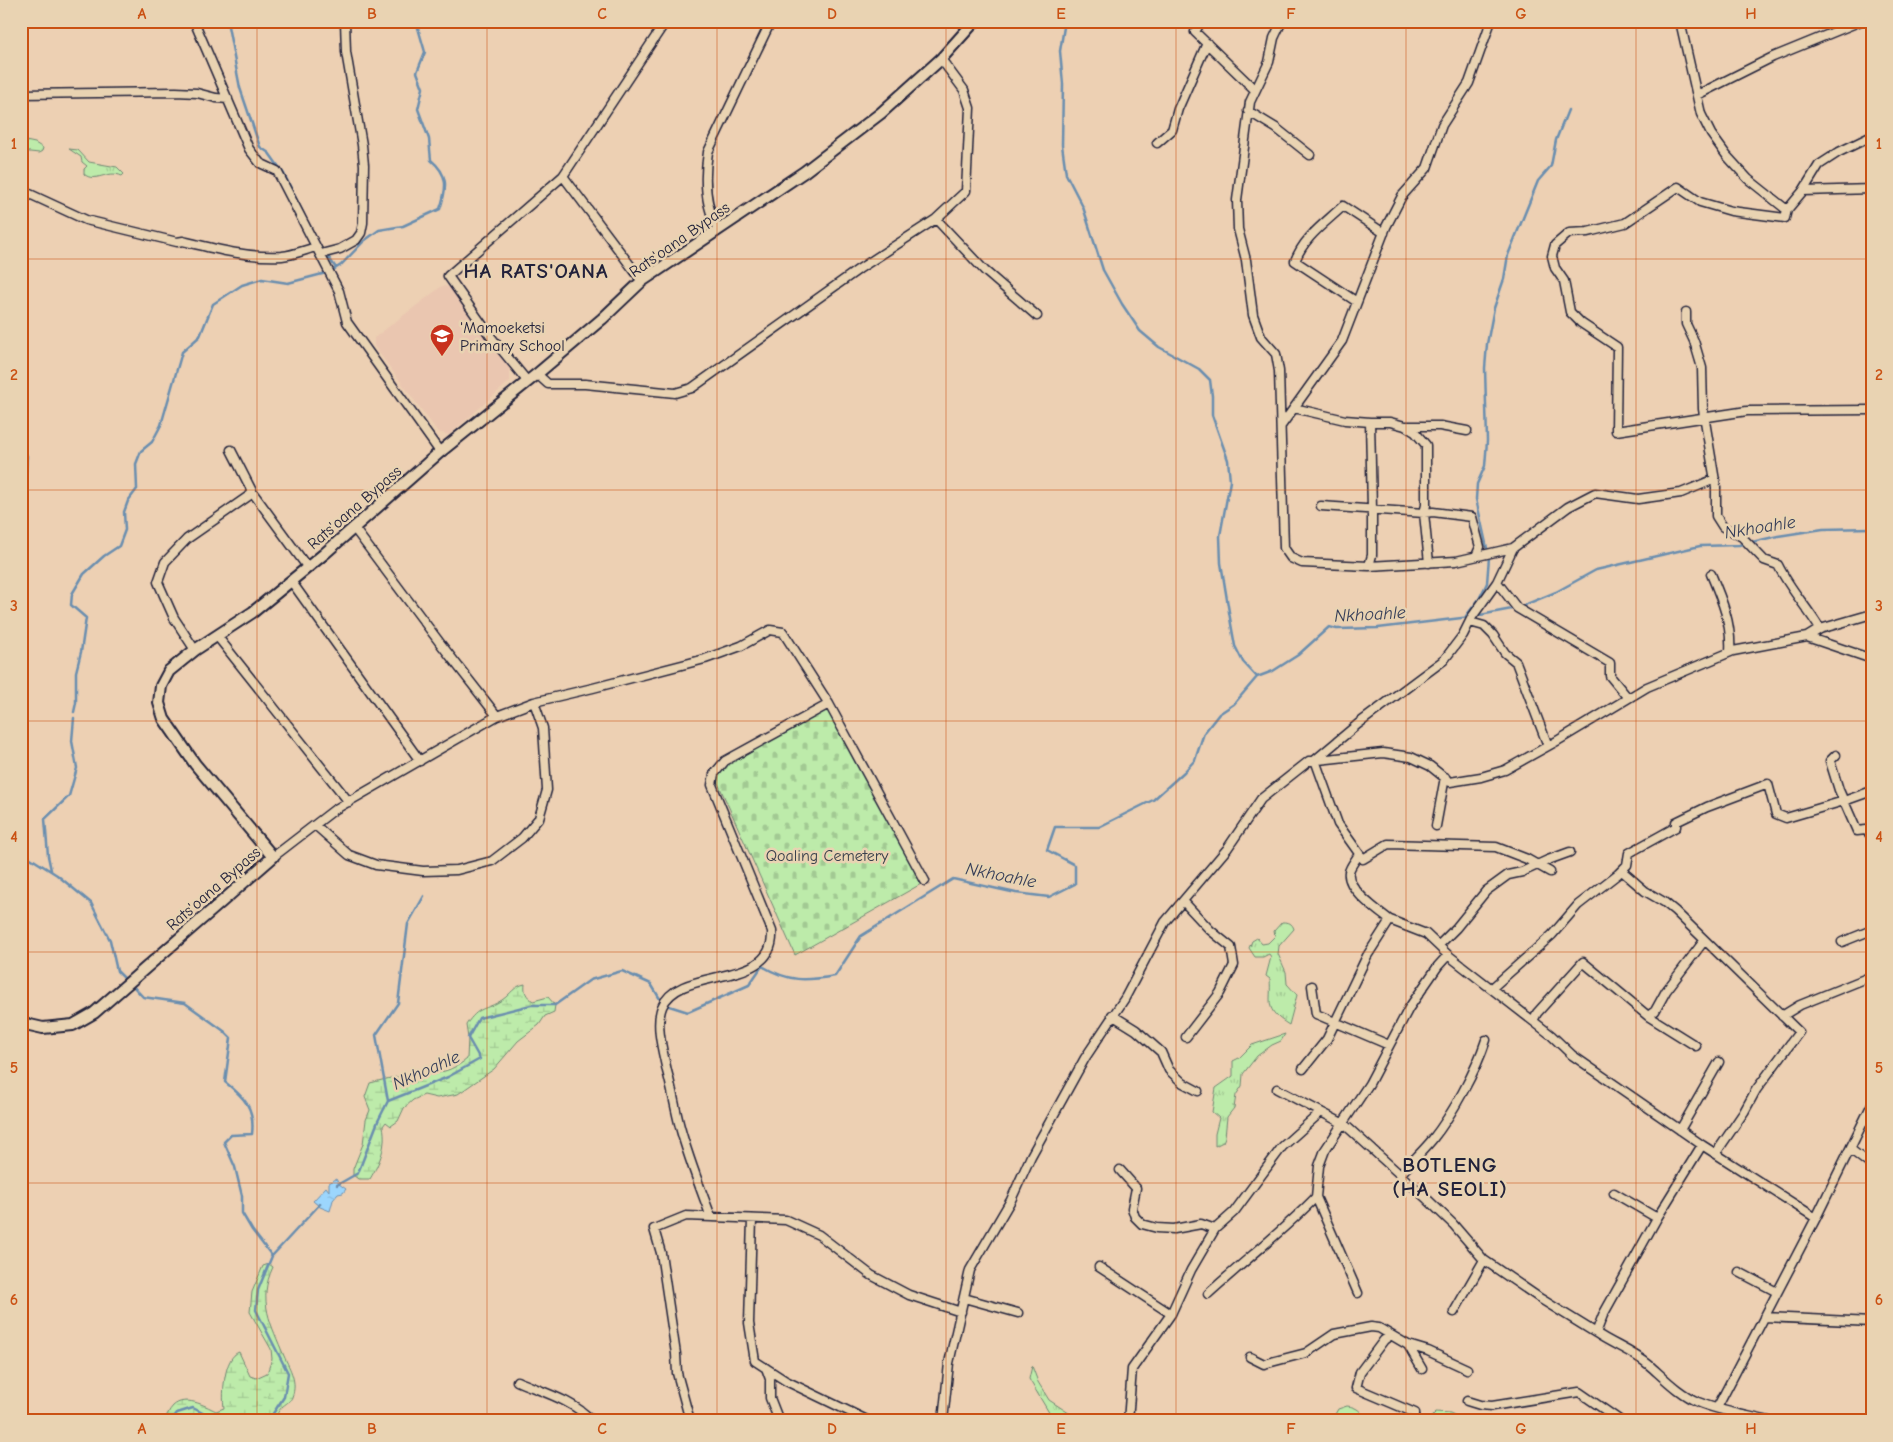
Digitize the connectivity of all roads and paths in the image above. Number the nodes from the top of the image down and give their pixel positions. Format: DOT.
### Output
graph roads {
  1 [pos="194,21"];
  2 [pos="345,21"];
  3 [pos="666,21"];
  4 [pos="771,21"];
  5 [pos="975,21"];
  6 [pos="1201,21"];
  7 [pos="1282,21"];
  8 [pos="1491,21"];
  9 [pos="1680,21"];
  10 [pos="1861,21"];
  11 [pos="1207,43"];
  12 [pos="941,59"];
  13 [pos="1255,90"];
  14 [pos="21,94"];
  15 [pos="1697,95"];
  16 [pos="228,99"];
  17 [pos="1248,111"];
  18 [pos="1872,136"];
  19 [pos="1157,143"];
  20 [pos="1310,155"];
  21 [pos="563,176"];
  22 [pos="1872,189"];
  23 [pos="21,190"];
  24 [pos="1803,191"];
  25 [pos="1787,210"];
  26 [pos="936,219"];
  27 [pos="718,229"];
  28 [pos="1384,233"];
  29 [pos="318,251"];
  30 [pos="642,281"];
  31 [pos="1357,302"];
  32 [pos="1686,312"];
  33 [pos="1037,316"];
  34 [pos="537,374"];
  35 [pos="528,382"];
  36 [pos="1294,408"];
  37 [pos="1872,410"];
  38 [pos="1705,417"];
  39 [pos="1370,422"];
  40 [pos="1281,426"];
  41 [pos="1405,426"];
  42 [pos="1467,431"];
  43 [pos="231,450"];
  44 [pos="440,452"];
  45 [pos="1715,479"];
  46 [pos="253,493"];
  47 [pos="1321,506"];
  48 [pos="1372,509"];
  49 [pos="1424,513"];
  50 [pos="354,528"];
  51 [pos="1512,548"];
  52 [pos="1476,556"];
  53 [pos="1429,563"];
  54 [pos="1369,566"];
  55 [pos="308,568"];
  56 [pos="1710,574"];
  57 [pos="291,581"];
  58 [pos="1497,582"];
  59 [pos="1872,614"];
  60 [pos="1470,622"];
  61 [pos="1820,629"];
  62 [pos="216,636"];
  63 [pos="1807,637"];
  64 [pos="195,650"];
  65 [pos="1730,652"];
  66 [pos="1872,659"];
  67 [pos="1628,698"];
  68 [pos="534,702"];
  69 [pos="829,704"];
  70 [pos="497,716"];
  71 [pos="1548,746"];
  72 [pos="1836,755"];
  73 [pos="1315,760"];
  74 [pos="420,761"];
  75 [pos="1445,777"];
  76 [pos="1872,791"];
  77 [pos="1844,801"];
  78 [pos="349,802"];
  79 [pos="315,824"];
  80 [pos="1436,826"];
  81 [pos="1871,834"];
  82 [pos="1570,852"];
  83 [pos="1359,854"];
  84 [pos="273,857"];
  85 [pos="1538,865"];
  86 [pos="1622,871"];
  87 [pos="1550,872"];
  88 [pos="925,881"];
  89 [pos="1183,901"];
  90 [pos="1390,920"];
  91 [pos="1872,930"];
  92 [pos="1704,941"];
  93 [pos="1842,942"];
  94 [pos="1439,946"];
  95 [pos="1448,955"];
  96 [pos="1872,976"];
  97 [pos="1312,986"];
  98 [pos="1492,988"];
  99 [pos="1112,1015"];
  100 [pos="1648,1016"];
  101 [pos="1782,1016"];
  102 [pos="1533,1021"];
  103 [pos="21,1023"];
  104 [pos="1336,1023"];
  105 [pos="1186,1037"];
  106 [pos="1486,1040"];
  107 [pos="1389,1045"];
  108 [pos="1696,1046"];
  109 [pos="1719,1062"];
  110 [pos="1304,1069"];
  111 [pos="1277,1088"];
  112 [pos="1198,1091"];
  113 [pos="1872,1104"];
  114 [pos="1322,1112"];
  115 [pos="1344,1124"];
  116 [pos="1680,1130"];
  117 [pos="1702,1145"];
  118 [pos="1850,1149"];
  119 [pos="1716,1153"];
  120 [pos="1872,1166"];
  121 [pos="1120,1170"];
  122 [pos="1400,1175"];
  123 [pos="1614,1193"];
  124 [pos="1316,1197"];
  125 [pos="711,1217"];
  126 [pos="1657,1218"];
  127 [pos="1816,1218"];
  128 [pos="752,1219"];
  129 [pos="1215,1229"];
  130 [pos="1484,1260"];
  131 [pos="1099,1267"];
  132 [pos="1739,1272"];
  133 [pos="1777,1292"];
  134 [pos="1358,1293"];
  135 [pos="1208,1294"];
  136 [pos="964,1298"];
  137 [pos="961,1312"];
  138 [pos="1454,1312"];
  139 [pos="1018,1313"];
  140 [pos="1171,1314"];
  141 [pos="1764,1317"];
  142 [pos="1872,1322"];
  143 [pos="1596,1333"];
  144 [pos="1390,1336"];
  145 [pos="1408,1345"];
  146 [pos="1250,1357"];
  147 [pos="766,1368"];
  148 [pos="1422,1369"];
  149 [pos="1467,1369"];
  150 [pos="517,1382"];
  151 [pos="1467,1401"];
  152 [pos="1717,1408"];
  153 [pos="1415,1413"];
  154 [pos="592,1421"];
  155 [pos="688,1421"];
  156 [pos="780,1421"];
  157 [pos="869,1421"];
  158 [pos="943,1421"];
  159 [pos="1128,1421"];
  160 [pos="1621,1421"];
  161 [pos="1769,1421"];
  1 -- 16 [label="street"];
  2 -- 29 [label="street"];
  3 -- 21 [label="street"];
  4 -- 27 [label="street"];
  5 -- 12 [label="street, Rats'oana Bypass"];
  6 -- 11 [label="street"];
  7 -- 13 [label="street"];
  8 -- 28 [label="street"];
  9 -- 15 [label="street"];
  10 -- 15 [label="street"];
  11 -- 13 [label="street"];
  11 -- 19 [label="street"];
  12 -- 26 [label="street"];
  12 -- 27 [label="street, Rats'oana Bypass"];
  13 -- 17 [label="street"];
  14 -- 16 [label="street"];
  15 -- 25 [label="street"];
  16 -- 29 [label="street"];
  17 -- 20 [label="street"];
  17 -- 40 [label="street"];
  18 -- 24 [label="street"];
  21 -- 30 [label="street"];
  21 -- 35 [label="street"];
  22 -- 24 [label="street"];
  23 -- 29 [label="street"];
  24 -- 25 [label="street"];
  25 -- 38 [label="street"];
  26 -- 33 [label="street"];
  26 -- 34 [label="street"];
  27 -- 30 [label="street, Rats'oana Bypass"];
  28 -- 31 [label="street"];
  28 -- 31 [label="street"];
  29 -- 44 [label="street"];
  30 -- 34 [label="street, Rats'oana Bypass"];
  31 -- 36 [label="street"];
  32 -- 38 [label="street"];
  34 -- 35 [label="street, Rats'oana Bypass"];
  35 -- 44 [label="street, Rats'oana Bypass"];
  36 -- 39 [label="street"];
  36 -- 40 [label="street"];
  37 -- 38 [label="street"];
  38 -- 45 [label="street"];
  39 -- 41 [label="street"];
  39 -- 48 [label="street"];
  40 -- 54 [label="street"];
  41 -- 42 [label="street"];
  41 -- 49 [label="street"];
  43 -- 46 [label="street"];
  44 -- 50 [label="street, Rats'oana Bypass"];
  45 -- 51 [label="street"];
  45 -- 61 [label="street"];
  46 -- 55 [label="street"];
  46 -- 64 [label="street"];
  47 -- 48 [label="street"];
  48 -- 49 [label="street"];
  48 -- 54 [label="street"];
  49 -- 52 [label="street"];
  49 -- 53 [label="street"];
  50 -- 55 [label="street, Rats'oana Bypass"];
  50 -- 70 [label="street"];
  51 -- 52 [label="street"];
  51 -- 58 [label="street"];
  52 -- 53 [label="street"];
  53 -- 54 [label="street"];
  55 -- 57 [label="street, Rats'oana Bypass"];
  56 -- 65 [label="street"];
  57 -- 62 [label="street, Rats'oana Bypass"];
  57 -- 74 [label="street"];
  58 -- 60 [label="street"];
  58 -- 67 [label="street"];
  59 -- 61 [label="street"];
  60 -- 71 [label="street"];
  60 -- 73 [label="street"];
  61 -- 63 [label="street"];
  62 -- 64 [label="street, Rats'oana Bypass"];
  62 -- 78 [label="street"];
  63 -- 65 [label="street"];
  63 -- 66 [label="street"];
  64 -- 84 [label="street, Rats'oana Bypass"];
  65 -- 67 [label="street"];
  67 -- 71 [label="street"];
  68 -- 69 [label="street"];
  68 -- 70 [label="street"];
  68 -- 79 [label="street"];
  69 -- 88 [label="street"];
  69 -- 125 [label="street"];
  70 -- 74 [label="street"];
  71 -- 75 [label="street"];
  72 -- 77 [label="street"];
  73 -- 75 [label="street"];
  73 -- 83 [label="street"];
  73 -- 89 [label="street"];
  74 -- 78 [label="street"];
  75 -- 80 [label="street"];
  76 -- 77 [label="street"];
  77 -- 81 [label="street"];
  77 -- 86 [label="street"];
  78 -- 79 [label="street"];
  79 -- 84 [label="street"];
  82 -- 85 [label="street"];
  83 -- 85 [label="street"];
  83 -- 90 [label="street"];
  84 -- 103 [label="street, Rats'oana Bypass"];
  85 -- 87 [label="street"];
  85 -- 94 [label="street"];
  86 -- 92 [label="street"];
  86 -- 98 [label="street"];
  89 -- 99 [label="street"];
  89 -- 105 [label="street"];
  90 -- 94 [label="street"];
  90 -- 104 [label="street"];
  91 -- 93 [label="street"];
  92 -- 100 [label="street"];
  92 -- 101 [label="street"];
  94 -- 95 [label="street"];
  95 -- 98 [label="street"];
  95 -- 107 [label="street"];
  96 -- 101 [label="street"];
  97 -- 104 [label="street"];
  98 -- 102 [label="street"];
  99 -- 112 [label="street"];
  99 -- 136 [label="street"];
  100 -- 102 [label="street"];
  100 -- 108 [label="street"];
  101 -- 119 [label="street"];
  102 -- 116 [label="street"];
  104 -- 107 [label="street"];
  104 -- 110 [label="street"];
  106 -- 122 [label="street"];
  107 -- 115 [label="street"];
  109 -- 116 [label="street"];
  111 -- 114 [label="street"];
  113 -- 118 [label="street"];
  114 -- 115 [label="street"];
  114 -- 129 [label="street"];
  115 -- 122 [label="street"];
  115 -- 124 [label="street"];
  116 -- 117 [label="street"];
  117 -- 119 [label="street"];
  117 -- 126 [label="street"];
  118 -- 120 [label="street"];
  118 -- 127 [label="street"];
  119 -- 127 [label="street"];
  121 -- 129 [label="street"];
  122 -- 130 [label="street"];
  123 -- 126 [label="street"];
  124 -- 134 [label="street"];
  124 -- 135 [label="street"];
  125 -- 128 [label="street"];
  125 -- 155 [label="street"];
  126 -- 143 [label="street"];
  127 -- 133 [label="street"];
  128 -- 137 [label="street"];
  128 -- 147 [label="street"];
  129 -- 140 [label="street"];
  130 -- 138 [label="street"];
  130 -- 143 [label="street"];
  131 -- 140 [label="street"];
  132 -- 133 [label="street"];
  133 -- 141 [label="street"];
  136 -- 137 [label="street"];
  136 -- 139 [label="street"];
  137 -- 158 [label="street"];
  140 -- 159 [label="street"];
  141 -- 142 [label="street"];
  141 -- 152 [label="street"];
  143 -- 152 [label="street"];
  144 -- 145 [label="street"];
  144 -- 146 [label="street"];
  144 -- 153 [label="street"];
  145 -- 148 [label="street"];
  145 -- 149 [label="street"];
  147 -- 156 [label="street"];
  147 -- 157 [label="street"];
  150 -- 154 [label="street"];
  151 -- 160 [label="street"];
  152 -- 161 [label="street"];
}
